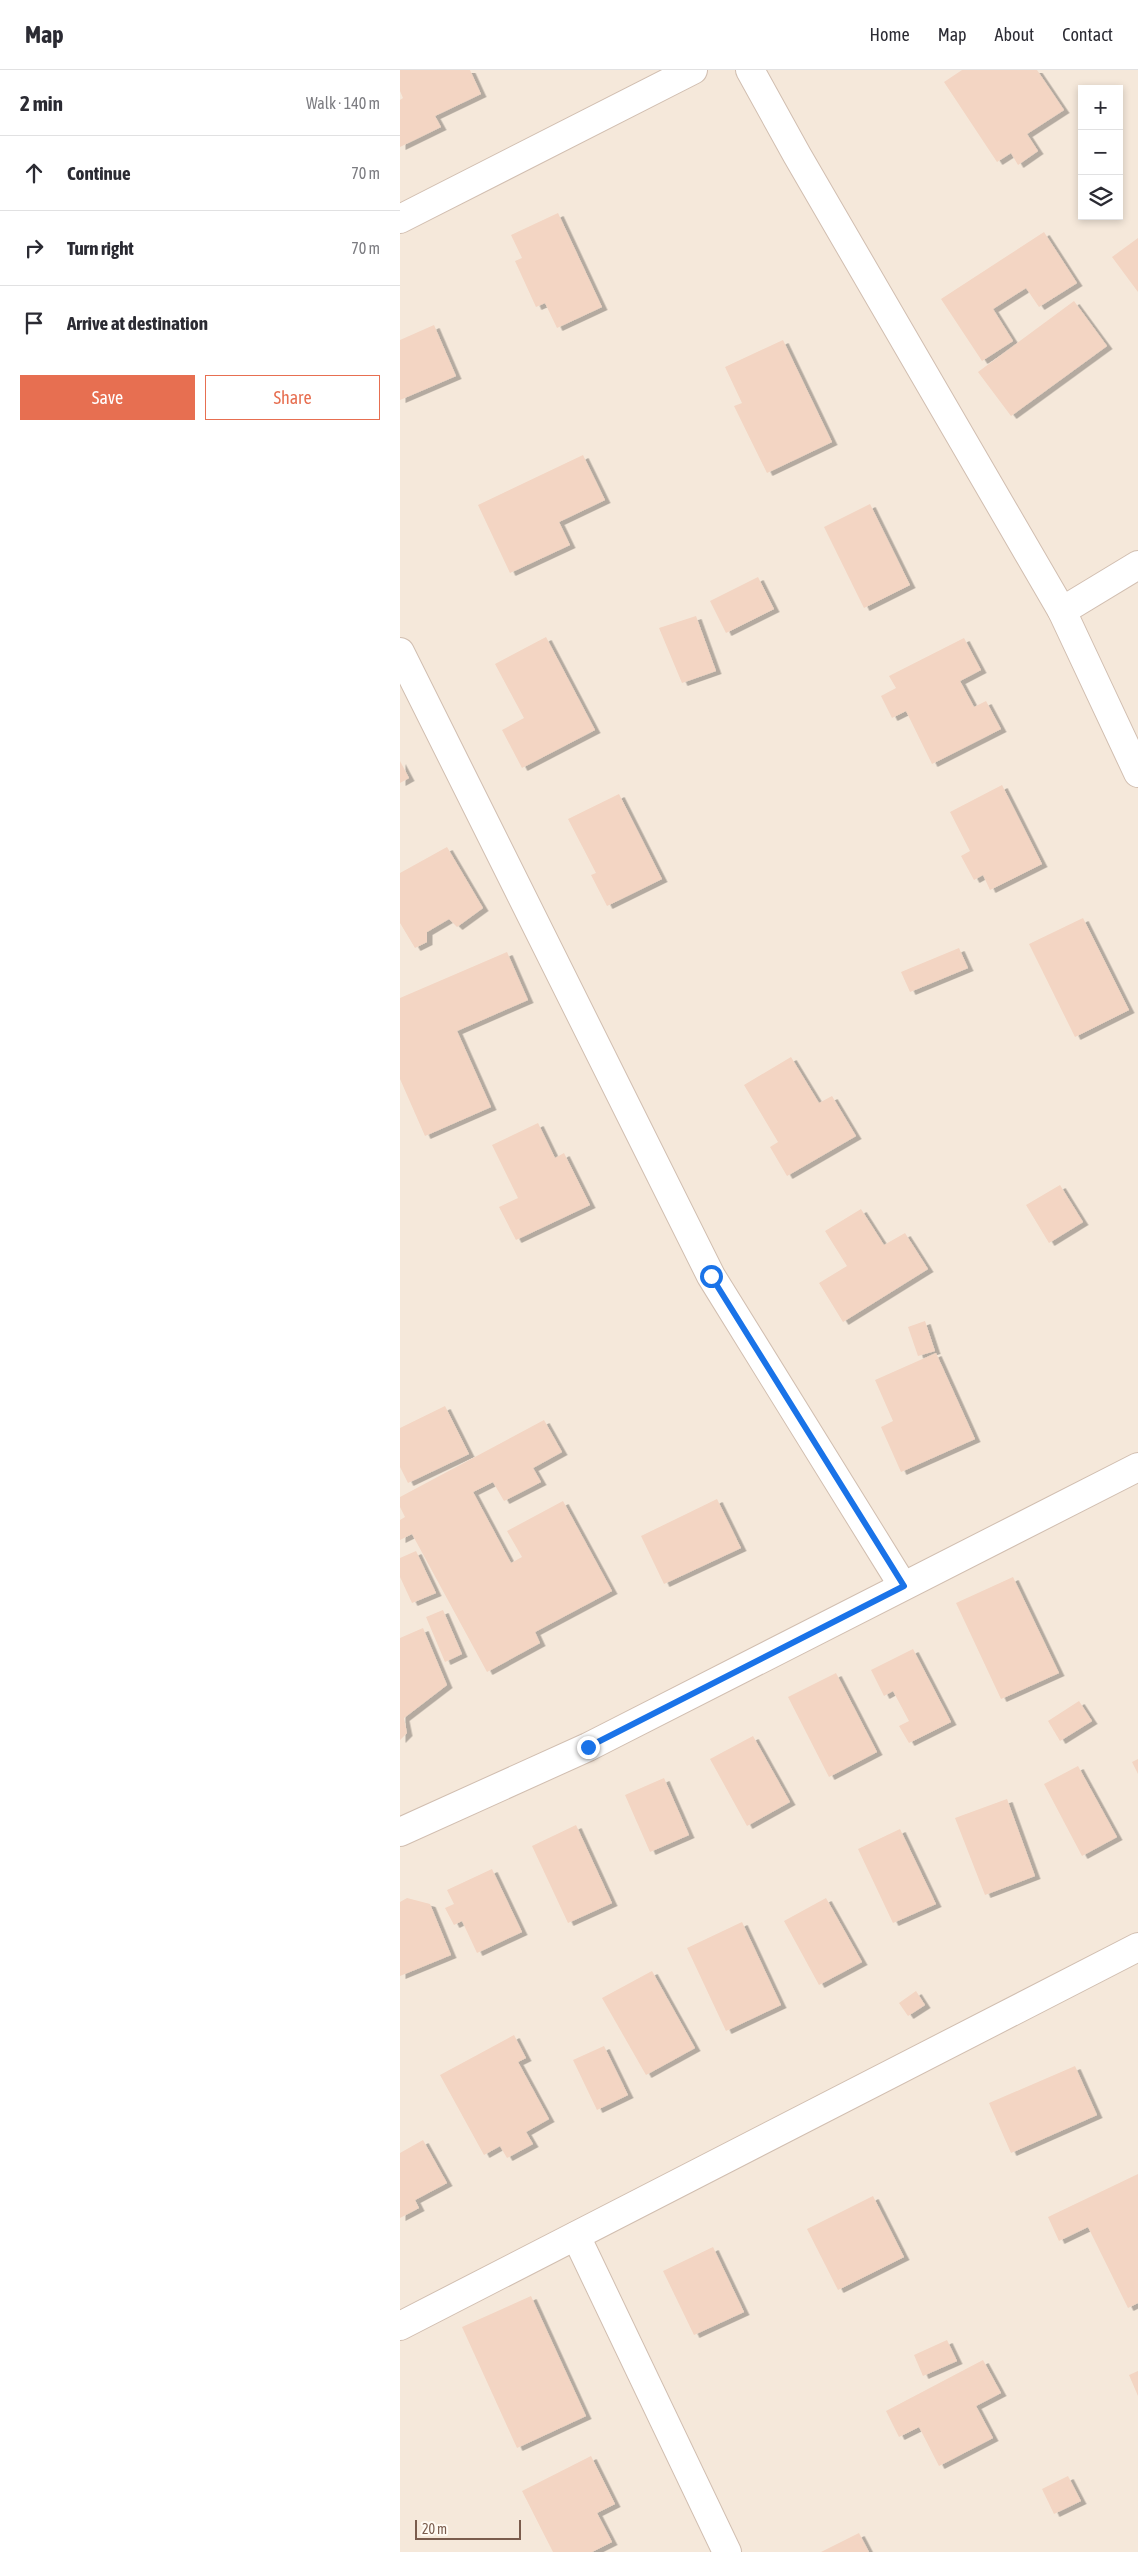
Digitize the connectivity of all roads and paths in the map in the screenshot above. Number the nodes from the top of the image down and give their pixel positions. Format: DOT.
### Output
graph roads {
  1 [pos="693,70"];
  2 [pos="760,74"];
  3 [pos="400,219"];
  4 [pos="1138,565"];
  5 [pos="1062,611"];
  6 [pos="400,652"];
  7 [pos="1138,773"];
  8 [pos="1138,1467"];
  9 [pos="904,1586"];
  10 [pos="400,1832"];
  11 [pos="1138,1947"];
  12 [pos="576,2236"];
  13 [pos="400,2326"];
  14 [pos="727,2552"];
  1 -- 3 [label="street"];
  2 -- 5 [label="street"];
  4 -- 5 [label="street"];
  5 -- 7 [label="street"];
  6 -- 9 [label="street"];
  8 -- 9 [label="street"];
  9 -- 10 [label="street"];
  11 -- 12 [label="street"];
  12 -- 13 [label="street"];
  12 -- 14 [label="street"];
}
